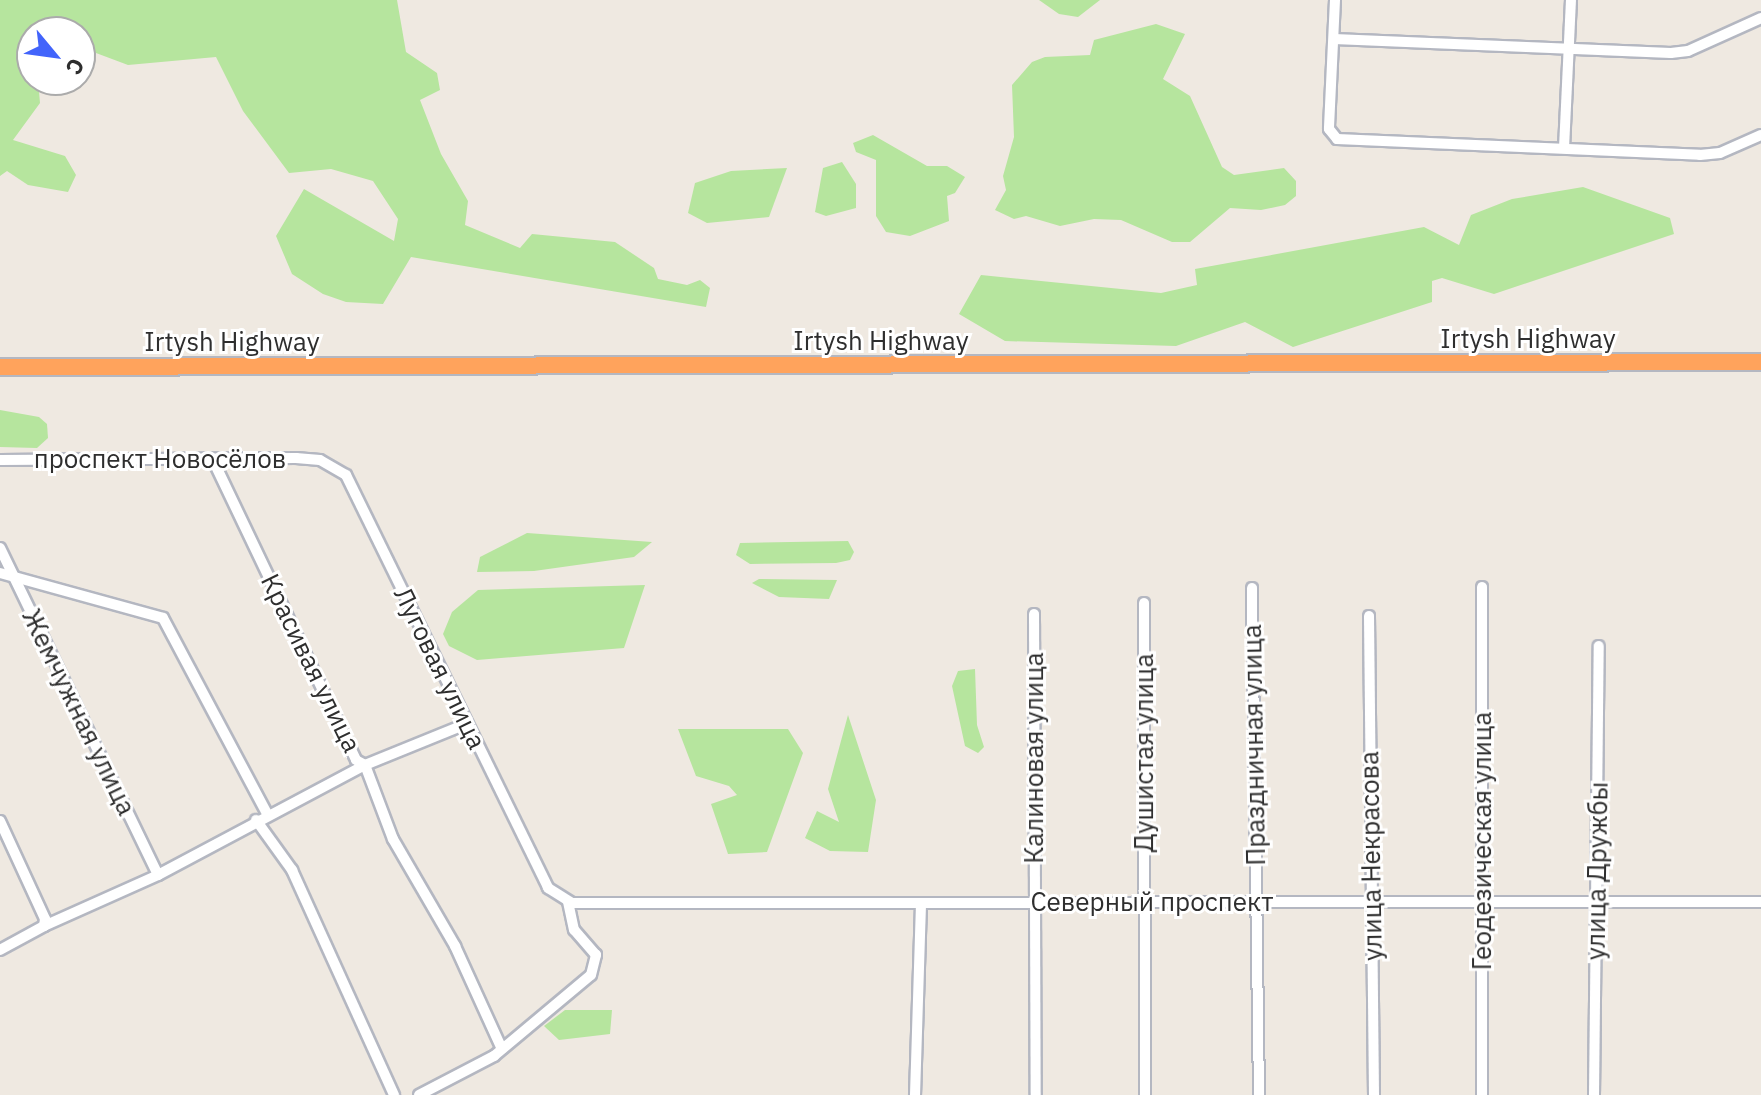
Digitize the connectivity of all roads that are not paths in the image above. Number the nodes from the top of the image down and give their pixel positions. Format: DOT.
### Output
graph roads {
  1 [pos="1335,0"];
  2 [pos="1571,0"];
  3 [pos="1761,18"];
  4 [pos="1334,39"];
  5 [pos="1569,50"];
  6 [pos="1761,135"];
  7 [pos="1564,148"];
  8 [pos="1761,362"];
  9 [pos="0,367"];
  10 [pos="0,460"];
  11 [pos="213,460"];
  12 [pos="320,460"];
  13 [pos="0,548"];
  14 [pos="0,573"];
  15 [pos="15,580"];
  16 [pos="1482,587"];
  17 [pos="1252,588"];
  18 [pos="1144,603"];
  19 [pos="1034,614"];
  20 [pos="1369,616"];
  21 [pos="1599,646"];
  22 [pos="466,724"];
  23 [pos="365,765"];
  24 [pos="267,814"];
  25 [pos="256,820"];
  26 [pos="0,821"];
  27 [pos="158,875"];
  28 [pos="1598,901"];
  29 [pos="568,902"];
  30 [pos="1034,902"];
  31 [pos="1145,902"];
  32 [pos="1257,902"];
  33 [pos="1371,902"];
  34 [pos="1483,902"];
  35 [pos="1761,902"];
  36 [pos="921,903"];
  37 [pos="44,926"];
  38 [pos="0,950"];
  39 [pos="502,1049"];
  40 [pos="394,1095"];
  41 [pos="419,1095"];
  42 [pos="915,1095"];
  43 [pos="1036,1095"];
  44 [pos="1145,1095"];
  45 [pos="1259,1095"];
  46 [pos="1374,1095"];
  47 [pos="1482,1095"];
  48 [pos="1594,1095"];
  1 -- 4 [label="street"];
  2 -- 5 [label="street"];
  3 -- 5 [label="street"];
  4 -- 5 [label="street"];
  4 -- 7 [label="street"];
  5 -- 7 [label="street"];
  6 -- 7 [label="street"];
  8 -- 9 [label="highway, Irtysh Highway"];
  10 -- 11 [label="street, проспект Новосёлов"];
  11 -- 12 [label="street, проспект Новосёлов"];
  11 -- 23 [label="street, Красивая улица"];
  12 -- 22 [label="street, Луговая улица"];
  13 -- 15 [label="street, Жемчужная улица"];
  14 -- 15 [label="street"];
  15 -- 24 [label="street"];
  15 -- 27 [label="street, Жемчужная улица"];
  16 -- 34 [label="street, Геодезическая улица"];
  17 -- 32 [label="street, Праздничная улица"];
  18 -- 31 [label="street, Душистая улица"];
  19 -- 30 [label="street, Калиновая улица"];
  20 -- 33 [label="street, улица Некрасова"];
  21 -- 28 [label="street, улица Дружбы"];
  22 -- 23 [label="street, Красивая улица"];
  22 -- 29 [label="street, Луговая улица"];
  23 -- 24 [label="street"];
  23 -- 39 [label="street"];
  24 -- 25 [label="street"];
  25 -- 27 [label="street"];
  25 -- 40 [label="street"];
  26 -- 37 [label="street"];
  27 -- 37 [label="street"];
  28 -- 34 [label="street, Северный проспект"];
  28 -- 35 [label="street, Северный проспект"];
  28 -- 48 [label="street, улица Дружбы"];
  29 -- 36 [label="street, Северный проспект"];
  29 -- 39 [label="street"];
  30 -- 31 [label="street, Северный проспект"];
  30 -- 36 [label="street, Северный проспект"];
  30 -- 43 [label="street, Калиновая улица"];
  31 -- 32 [label="street, Северный проспект"];
  31 -- 44 [label="street, Душистая улица"];
  32 -- 33 [label="street, Северный проспект"];
  32 -- 45 [label="street, Праздничная улица"];
  33 -- 34 [label="street, Северный проспект"];
  33 -- 46 [label="street, улица Некрасова"];
  34 -- 47 [label="street, Геодезическая улица"];
  36 -- 42 [label="street"];
  37 -- 38 [label="street"];
  39 -- 41 [label="street"];
}
